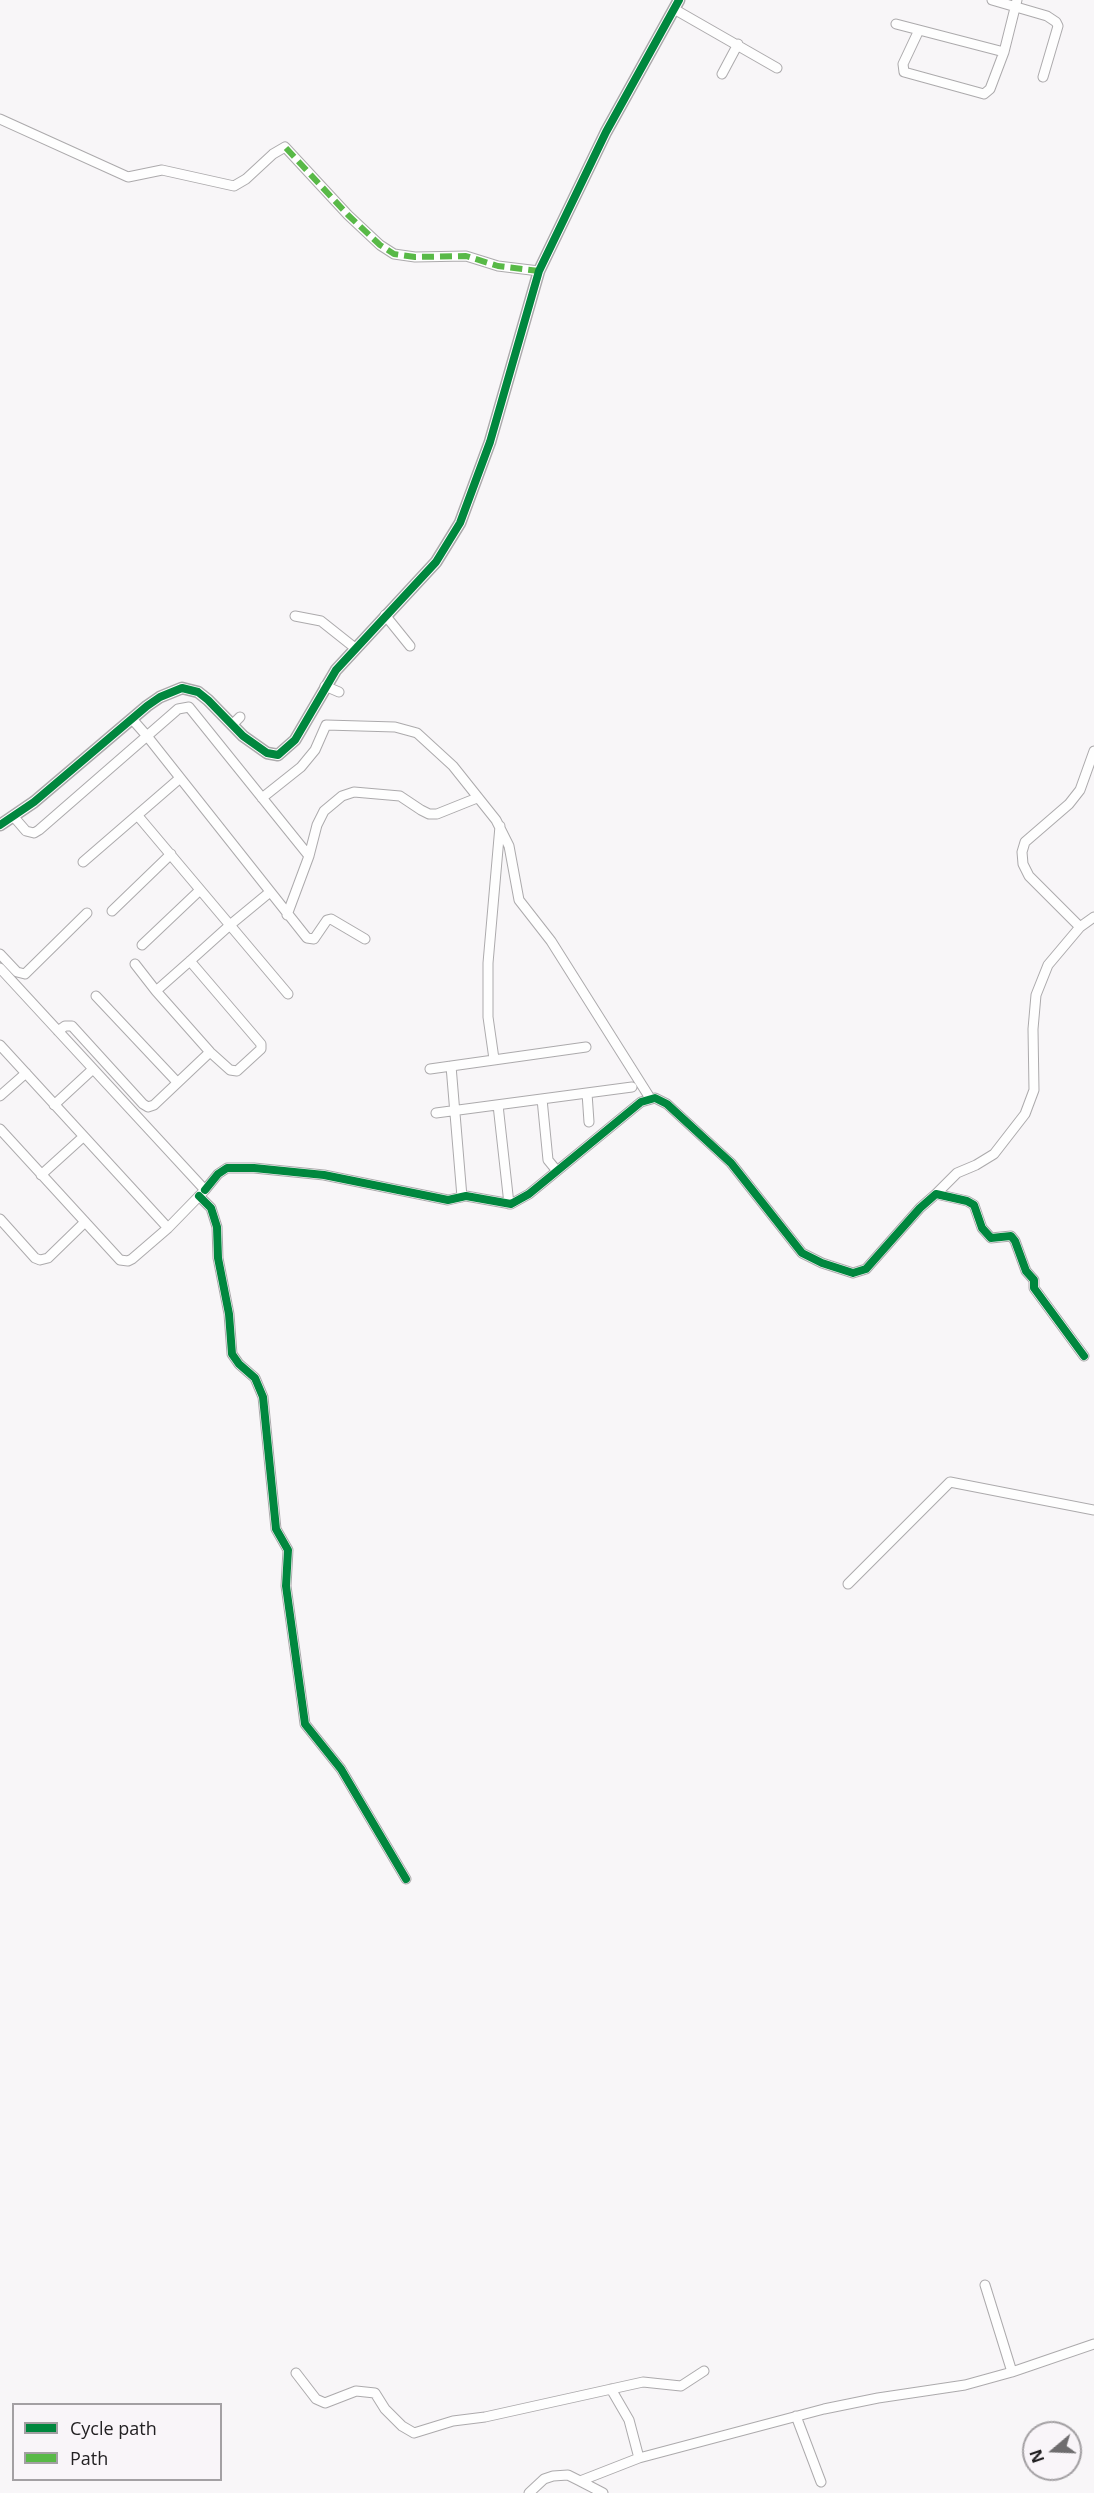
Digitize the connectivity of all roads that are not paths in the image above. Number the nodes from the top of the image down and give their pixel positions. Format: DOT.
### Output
graph roads {
  1 [pos="992,0"];
  2 [pos="1016,3"];
  3 [pos="677,4"];
  4 [pos="896,24"];
  5 [pos="919,30"];
  6 [pos="738,44"];
  7 [pos="1004,52"];
  8 [pos="777,68"];
  9 [pos="722,74"];
  10 [pos="1043,77"];
  11 [pos="0,119"];
  12 [pos="538,271"];
  13 [pos="385,615"];
  14 [pos="295,616"];
  15 [pos="410,645"];
  16 [pos="355,648"];
  17 [pos="325,686"];
  18 [pos="339,692"];
  19 [pos="308,718"];
  20 [pos="132,719"];
  21 [pos="326,725"];
  22 [pos="147,736"];
  23 [pos="1094,751"];
  24 [pos="179,779"];
  25 [pos="262,798"];
  26 [pos="477,798"];
  27 [pos="13,816"];
  28 [pos="138,816"];
  29 [pos="0,825"];
  30 [pos="500,826"];
  31 [pos="171,854"];
  32 [pos="309,856"];
  33 [pos="83,861"];
  34 [pos="200,890"];
  35 [pos="270,892"];
  36 [pos="112,911"];
  37 [pos="87,913"];
  38 [pos="287,915"];
  39 [pos="1094,917"];
  40 [pos="230,924"];
  41 [pos="1080,927"];
  42 [pos="365,939"];
  43 [pos="142,945"];
  44 [pos="0,954"];
  45 [pos="190,961"];
  46 [pos="135,964"];
  47 [pos="0,968"];
  48 [pos="156,991"];
  49 [pos="288,994"];
  50 [pos="96,996"];
  51 [pos="58,1031"];
  52 [pos="0,1045"];
  53 [pos="586,1047"];
  54 [pos="210,1052"];
  55 [pos="494,1059"];
  56 [pos="451,1066"];
  57 [pos="93,1069"];
  58 [pos="430,1069"];
  59 [pos="26,1073"];
  60 [pos="177,1082"];
  61 [pos="632,1087"];
  62 [pos="587,1094"];
  63 [pos="0,1096"];
  64 [pos="650,1098"];
  65 [pos="542,1099"];
  66 [pos="54,1105"];
  67 [pos="498,1105"];
  68 [pos="454,1111"];
  69 [pos="436,1113"];
  70 [pos="589,1122"];
  71 [pos="0,1130"];
  72 [pos="83,1137"];
  73 [pos="557,1171"];
  74 [pos="41,1175"];
  75 [pos="202,1193"];
  76 [pos="936,1194"];
  77 [pos="462,1197"];
  78 [pos="509,1204"];
  79 [pos="0,1219"];
  80 [pos="85,1222"];
  81 [pos="168,1228"];
  82 [pos="1084,1356"];
  83 [pos="1094,1510"];
  84 [pos="848,1584"];
  85 [pos="405,1879"];
  86 [pos="985,2285"];
  87 [pos="1094,2344"];
  88 [pos="704,2371"];
  89 [pos="1012,2372"];
  90 [pos="296,2373"];
  91 [pos="611,2389"];
  92 [pos="796,2416"];
  93 [pos="639,2458"];
  94 [pos="580,2481"];
  95 [pos="821,2482"];
  96 [pos="529,2493"];
  97 [pos="603,2493"];
  1 -- 2 [label="street"];
  2 -- 7 [label="street"];
  2 -- 10 [label="street"];
  3 -- 6 [label="street"];
  3 -- 12 [label="street"];
  4 -- 5 [label="street"];
  5 -- 7 [label="street"];
  5 -- 7 [label="street"];
  6 -- 8 [label="street"];
  6 -- 9 [label="street"];
  11 -- 12 [label="street"];
  12 -- 13 [label="street"];
  13 -- 15 [label="street"];
  13 -- 16 [label="street"];
  14 -- 16 [label="street"];
  16 -- 17 [label="street"];
  17 -- 18 [label="street"];
  17 -- 19 [label="street"];
  19 -- 20 [label="street"];
  19 -- 21 [label="street"];
  20 -- 22 [label="street"];
  20 -- 27 [label="street"];
  21 -- 25 [label="street"];
  21 -- 26 [label="street"];
  22 -- 24 [label="street"];
  22 -- 25 [label="street"];
  22 -- 27 [label="street"];
  23 -- 41 [label="street"];
  24 -- 28 [label="street"];
  24 -- 35 [label="street"];
  25 -- 32 [label="street"];
  26 -- 30 [label="street"];
  26 -- 32 [label="street"];
  27 -- 29 [label="street"];
  28 -- 31 [label="street"];
  28 -- 33 [label="street"];
  30 -- 55 [label="street"];
  30 -- 64 [label="street"];
  31 -- 34 [label="street"];
  31 -- 36 [label="street"];
  32 -- 38 [label="street"];
  34 -- 40 [label="street"];
  34 -- 43 [label="street"];
  35 -- 38 [label="street"];
  35 -- 40 [label="street"];
  37 -- 44 [label="street"];
  38 -- 42 [label="street"];
  39 -- 41 [label="street"];
  40 -- 45 [label="street"];
  40 -- 49 [label="street"];
  41 -- 76 [label="street"];
  45 -- 48 [label="street"];
  45 -- 54 [label="street"];
  46 -- 48 [label="street"];
  47 -- 51 [label="street"];
  48 -- 54 [label="street"];
  50 -- 60 [label="street"];
  51 -- 57 [label="street"];
  51 -- 60 [label="street"];
  52 -- 59 [label="street"];
  53 -- 55 [label="street"];
  54 -- 60 [label="street"];
  55 -- 56 [label="street"];
  56 -- 58 [label="street"];
  56 -- 68 [label="street"];
  57 -- 66 [label="street"];
  57 -- 75 [label="street"];
  59 -- 63 [label="street"];
  59 -- 66 [label="street"];
  61 -- 62 [label="street"];
  62 -- 65 [label="street"];
  62 -- 70 [label="street"];
  64 -- 73 [label="street"];
  64 -- 76 [label="street"];
  65 -- 67 [label="street"];
  65 -- 73 [label="street"];
  66 -- 72 [label="street"];
  67 -- 68 [label="street"];
  67 -- 78 [label="street"];
  68 -- 69 [label="street"];
  68 -- 77 [label="street"];
  71 -- 74 [label="street"];
  72 -- 74 [label="street"];
  72 -- 81 [label="street"];
  73 -- 78 [label="street"];
  74 -- 80 [label="street"];
  75 -- 77 [label="street"];
  75 -- 81 [label="street"];
  75 -- 85 [label="street"];
  76 -- 82 [label="street"];
  77 -- 78 [label="street"];
  79 -- 80 [label="street"];
  80 -- 81 [label="street"];
  83 -- 84 [label="street"];
  86 -- 89 [label="street"];
  87 -- 89 [label="street"];
  88 -- 91 [label="street"];
  89 -- 92 [label="street"];
  90 -- 91 [label="street"];
  91 -- 93 [label="street"];
  92 -- 93 [label="street"];
  92 -- 95 [label="street"];
  93 -- 94 [label="street"];
  94 -- 96 [label="street"];
  94 -- 97 [label="street"];
}
